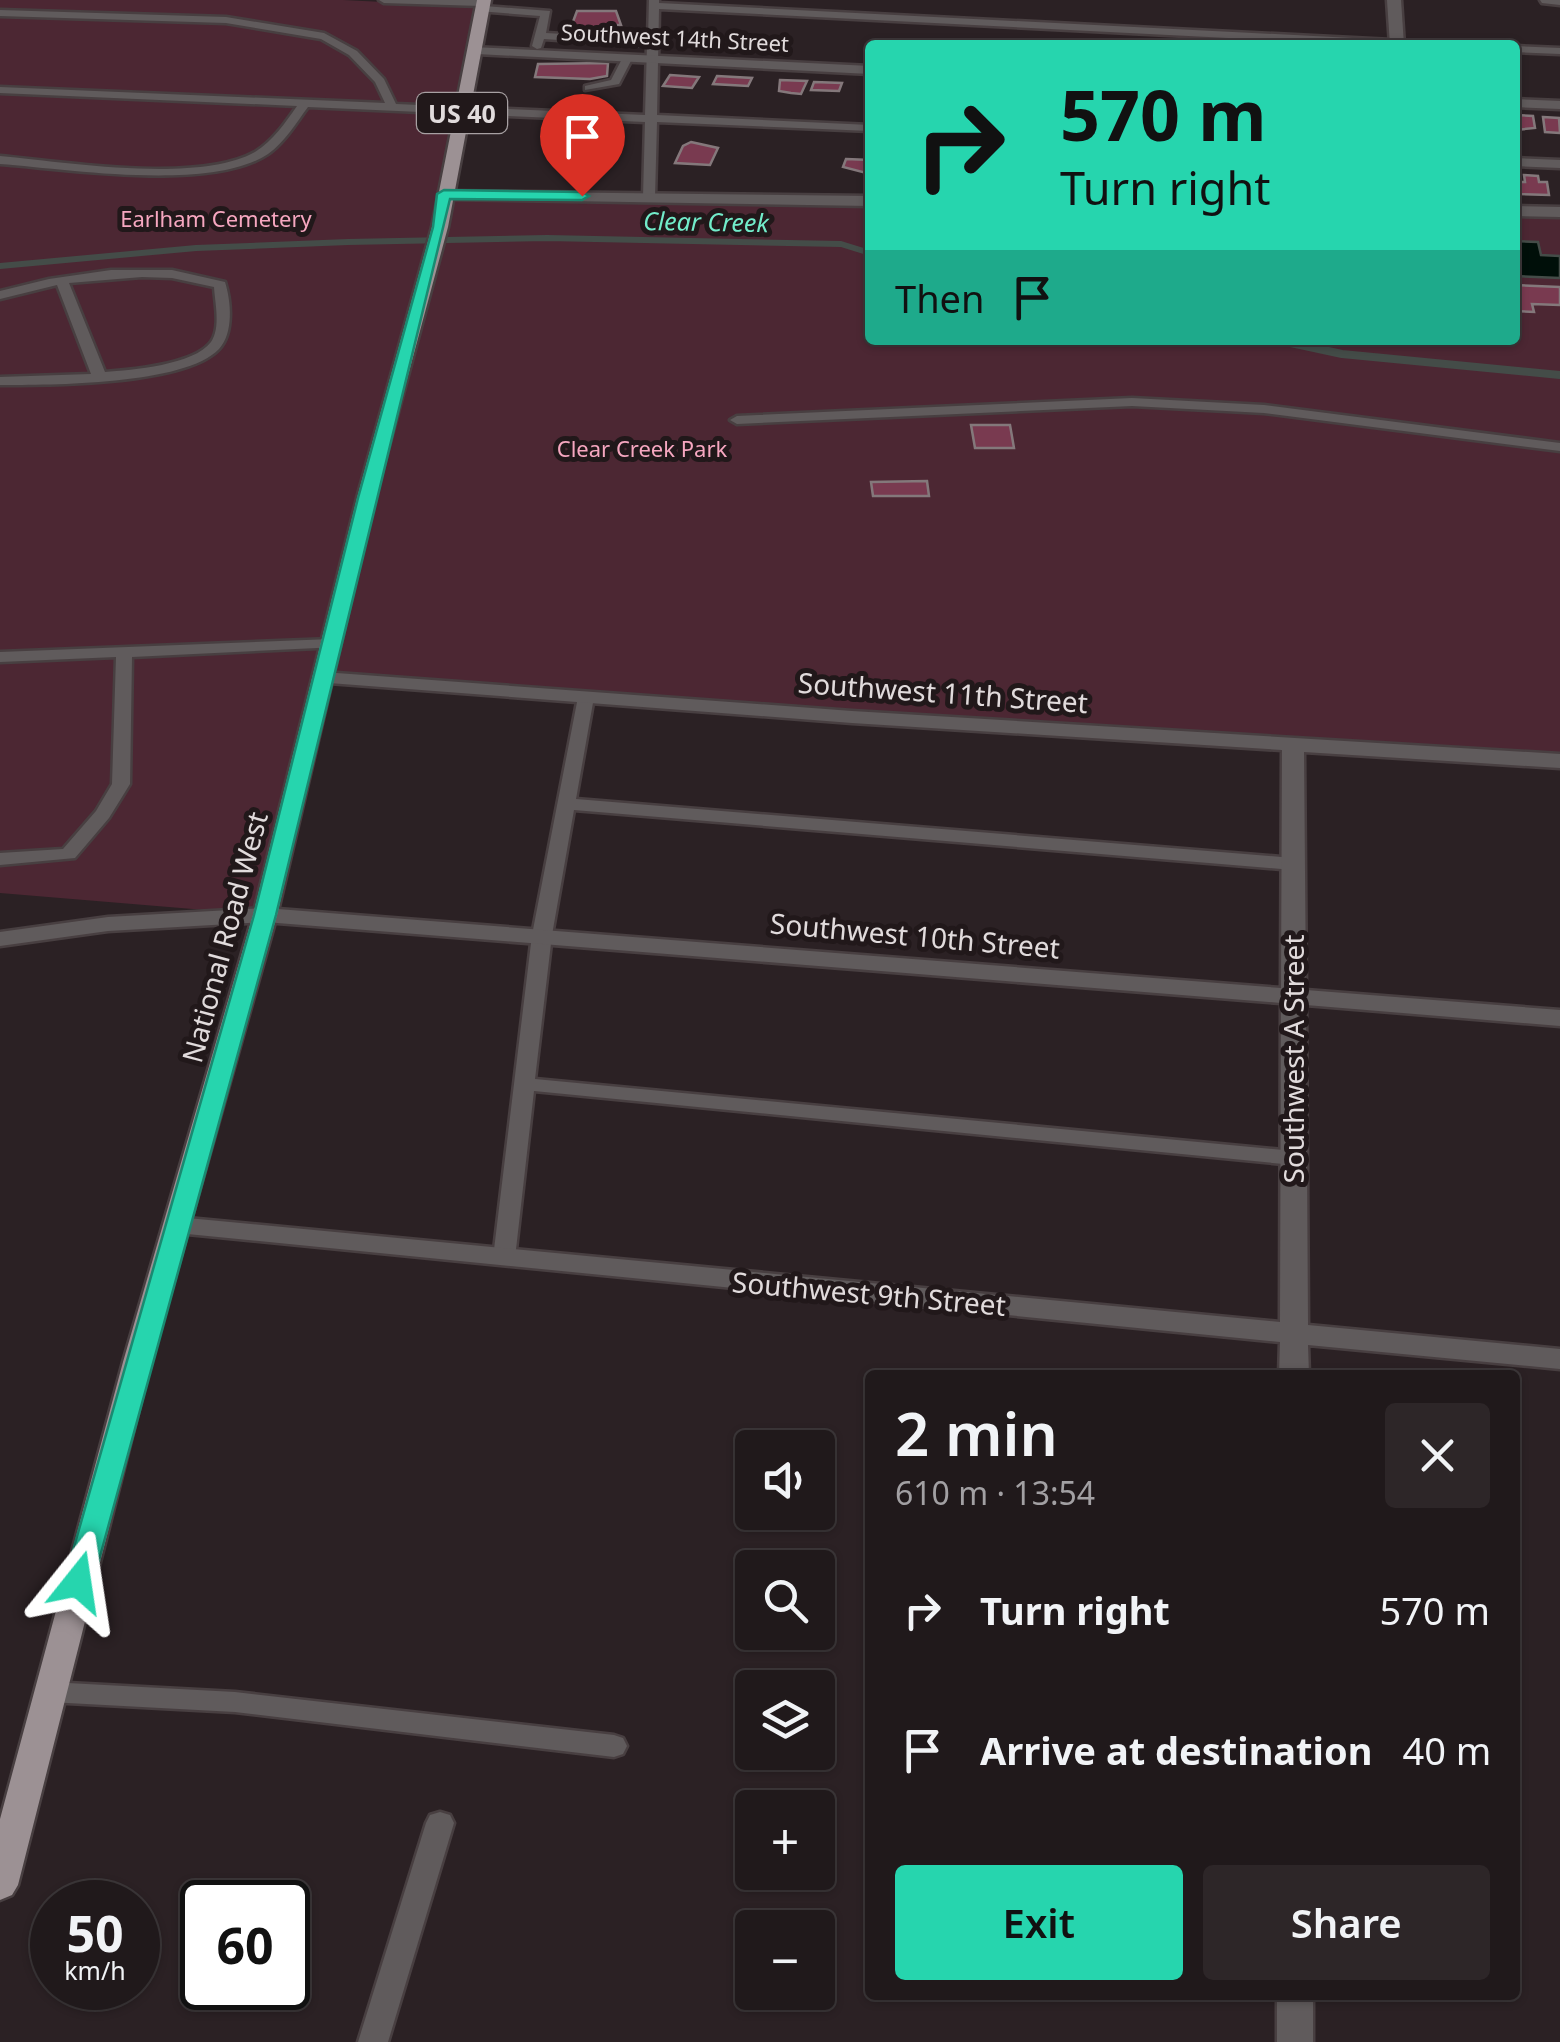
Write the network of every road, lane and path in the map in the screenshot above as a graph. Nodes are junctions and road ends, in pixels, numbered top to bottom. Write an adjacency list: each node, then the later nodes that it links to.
1 (384, 0): 6 (lane)
2 (1394, 0): 10 (street)
3 (1547, 0): 4 (street)
4 (1560, 0)
5 (654, 3): 9 (lane); 13 (lane)
6 (483, 4): 8 (lane); 12 (main road, National Road West / US 40)
7 (0, 13): 22 (lane)
8 (540, 36): 13 (lane); 15 (lane)
9 (1325, 40)
10 (1397, 40)
11 (1520, 49): 14 (lane)
12 (477, 50): 15 (street, Southwest 14th Street); 24 (main road, National Road West / US 40)
13 (653, 51): 16 (street, Southwest 14th Street); 17 (street, Southwest 14th Street); 25 (lane)
14 (1560, 51)
15 (536, 52): 16 (street, Southwest 14th Street)
16 (628, 57): 18 (lane)
17 (865, 70)
18 (589, 88)
19 (0, 90): 20 (lane)
20 (307, 102): 22 (lane); 27 (lane)
21 (1520, 103): 23 (street)
22 (391, 105): 24 (lane)
23 (1560, 105)
24 (463, 109): 25 (lane); 30 (main road, National Road West / US 40)
25 (652, 118): 26 (lane); 31 (lane)
26 (865, 128)
27 (0, 160)
28 (1520, 162): 29 (lane)
29 (1560, 164)
30 (444, 194): 31 (street); 41 (main road, National Road West / US 40)
31 (649, 197): 32 (street)
32 (865, 201)
33 (1520, 211): 34 (street)
34 (1560, 212)
35 (62, 282): 36 (lane); 37 (lane); 37 (lane)
36 (0, 295)
37 (99, 375): 38 (lane)
38 (0, 380)
39 (737, 420): 40 (lane)
40 (1560, 447)
41 (332, 644): 42 (lane); 44 (main road, National Road West / US 40)
42 (124, 654): 43 (lane); 49 (lane)
43 (0, 657)
44 (323, 678): 45 (street, Southwest 11th Street); 51 (main road, National Road West / US 40)
45 (586, 697): 46 (street, Southwest 11th Street); 48 (lane)
46 (1294, 744): 47 (street, Southwest 11th Street); 50 (street, Southwest A Street)
47 (1560, 760)
48 (566, 804): 50 (lane); 52 (lane)
49 (0, 859)
50 (1293, 864): 54 (street, Southwest A Street)
51 (265, 915): 52 (street, Southwest 10th Street); 53 (street, Southwest 10th Street); 58 (main road, National Road West / US 40)
52 (542, 935): 54 (street, Southwest 10th Street); 56 (lane)
53 (0, 939)
54 (1294, 997): 55 (street, Southwest 10th Street); 57 (street, Southwest A Street)
55 (1560, 1018)
56 (525, 1084): 57 (lane); 59 (lane)
57 (1294, 1158): 60 (street, Southwest A Street)
58 (178, 1226): 59 (street, Southwest 9th Street); 63 (main road, National Road West / US 40)
59 (504, 1258): 60 (street, Southwest 9th Street)
60 (1294, 1333): 61 (street, Southwest 9th Street); 62 (street, Southwest A Street)
61 (1560, 1359)
62 (1294, 1370)
63 (49, 1692): 64 (lane); 66 (main road, National Road West / US 40)
64 (614, 1746)
65 (440, 1823): 68 (lane)
66 (3, 1862)
67 (1294, 2000): 69 (street)
68 (373, 2042)
69 (1294, 2042)

